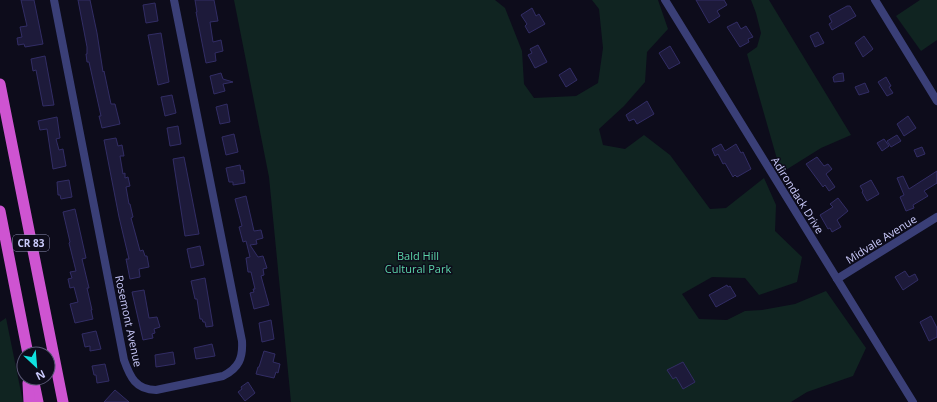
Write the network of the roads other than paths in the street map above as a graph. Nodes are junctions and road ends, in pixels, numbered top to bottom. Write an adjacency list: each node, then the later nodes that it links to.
1 (54, 0): 2 (street, Rosemont Avenue)
2 (174, 0)
3 (665, 0): 10 (street, Adirondack Drive)
4 (876, 0): 6 (street)
5 (0, 84): 9 (highway, CR 83)
6 (937, 101)
7 (0, 211): 11 (highway, CR 83)
8 (937, 217): 10 (street, Midvale Avenue)
9 (34, 257): 16 (highway, CR 83); 17 (highway)
10 (837, 279): 18 (street, Adirondack Drive)
11 (26, 346)
12 (28, 386): 14 (highway)
13 (35, 386): 15 (highway)
14 (29, 402)
15 (38, 402)
16 (63, 402)
17 (70, 402)
18 (913, 402)

